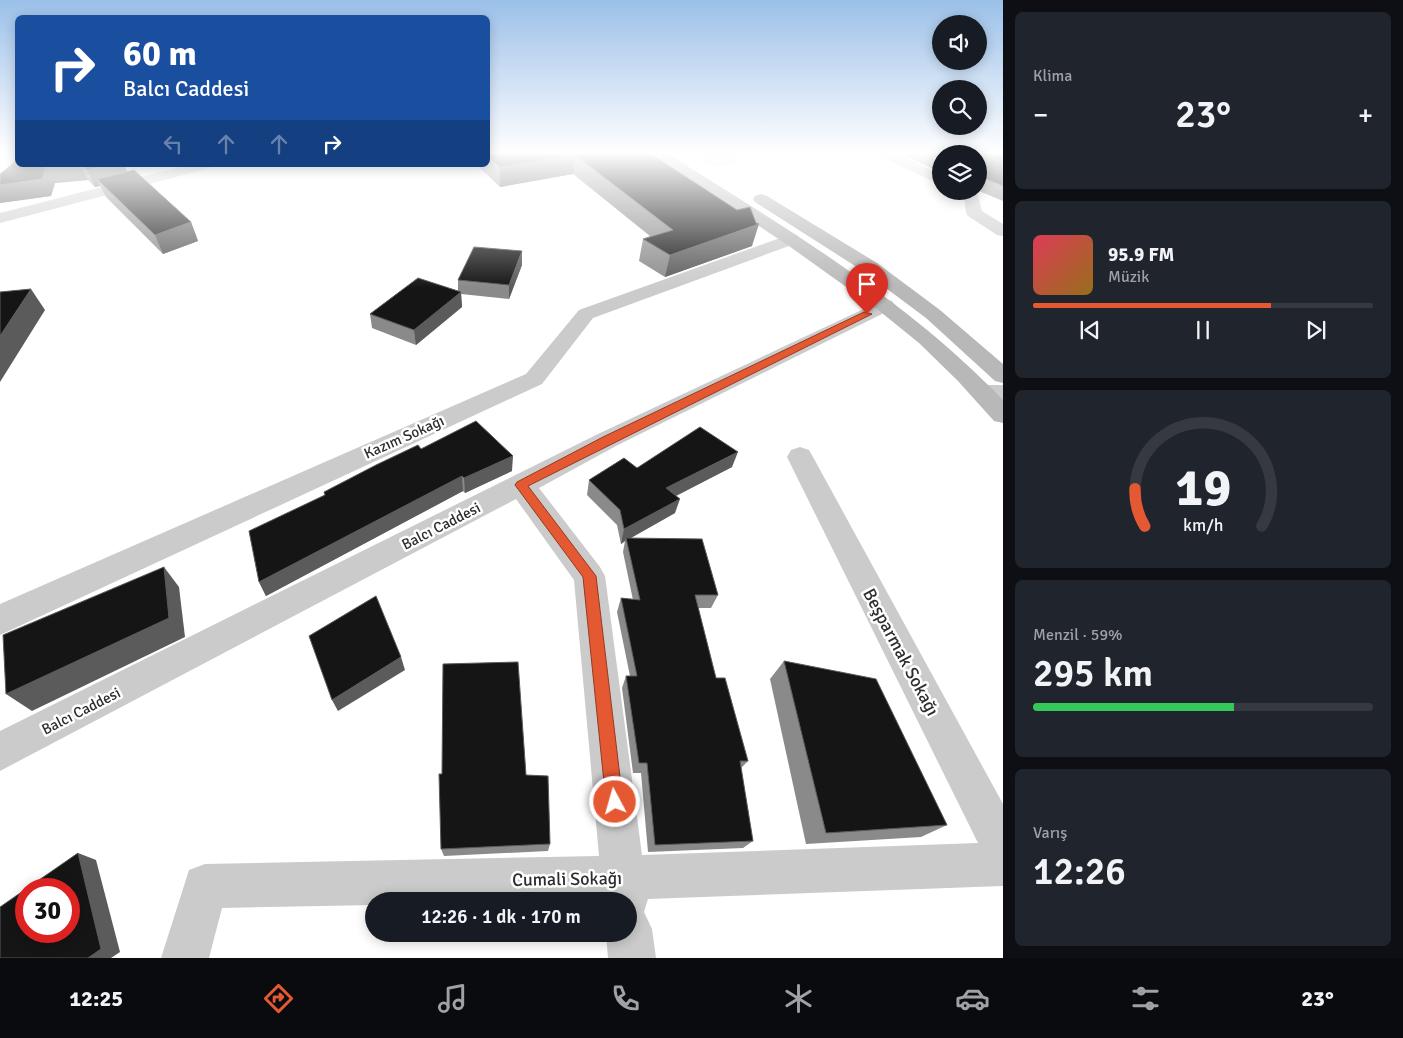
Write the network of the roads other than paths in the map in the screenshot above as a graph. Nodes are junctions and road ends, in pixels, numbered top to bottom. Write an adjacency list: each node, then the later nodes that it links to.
1 (75, 199): 5 (street)
2 (727, 199): 7 (main road)
3 (761, 199): 9 (main road)
4 (972, 200): 6 (street)
5 (0, 218)
6 (1003, 231)
7 (790, 239): 8 (main road); 14 (street, Kazım Sokağı)
8 (884, 305): 10 (main road); 13 (street, Balcı Caddesi)
9 (1003, 376)
10 (994, 393): 11 (main road)
11 (1003, 415)
12 (800, 457): 16 (street, Beşparmak Sokağı)
13 (521, 485): 15 (street, Balcı Caddesi); 18 (street)
14 (0, 620)
15 (0, 752)
16 (1003, 847)
17 (1003, 864): 18 (street, Cumali Sokağı)
18 (624, 889): 20 (street, Cumali Sokağı)
19 (630, 942): 21 (street)
20 (185, 958)
21 (632, 958)

